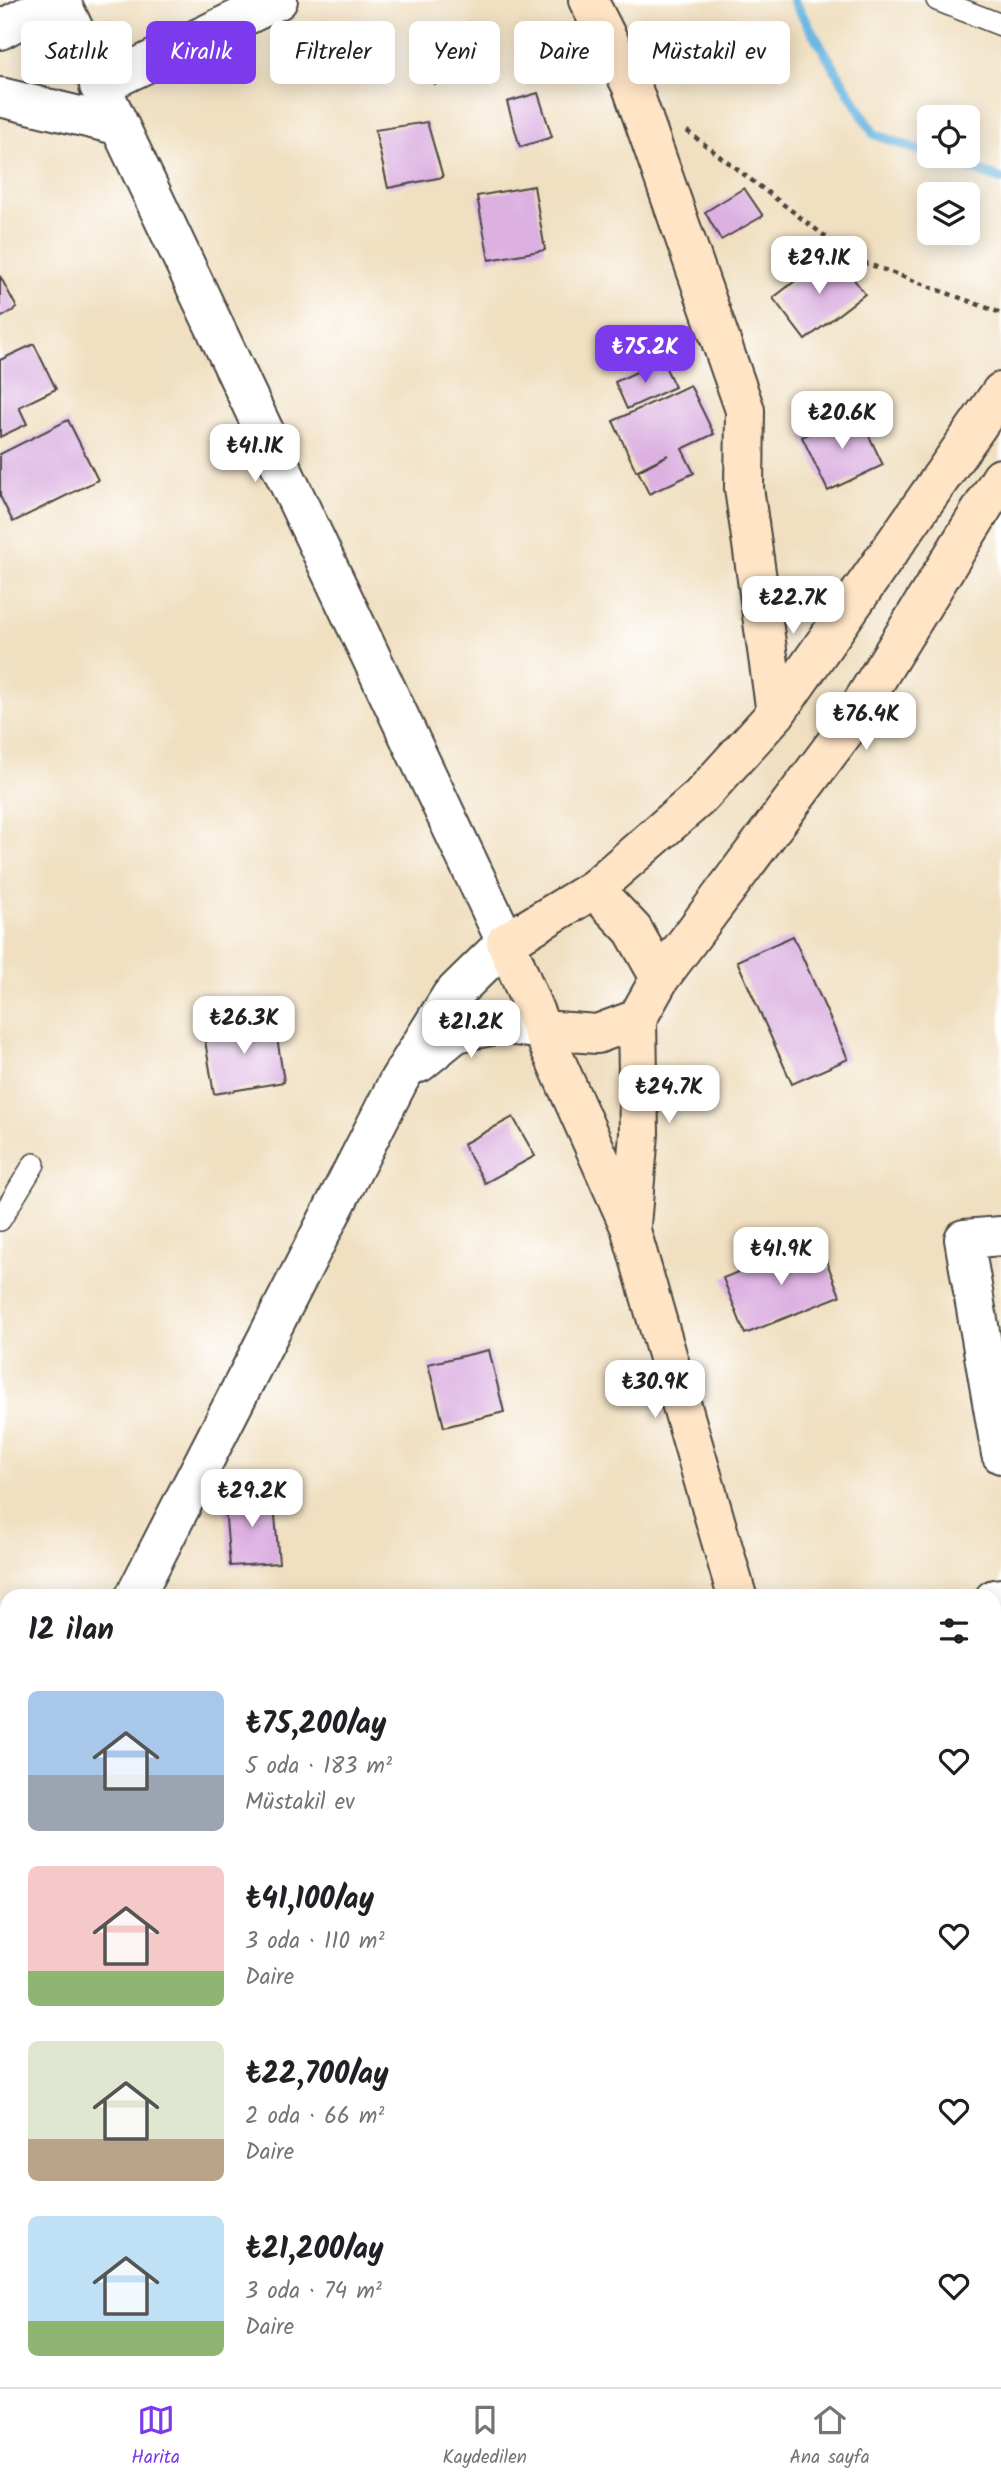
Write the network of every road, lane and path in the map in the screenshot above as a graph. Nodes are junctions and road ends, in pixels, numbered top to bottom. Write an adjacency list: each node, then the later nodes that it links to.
1 (58, 0): 6 (street); 7 (street)
2 (278, 0): 7 (street)
3 (588, 0): 14 (street)
4 (937, 0): 5 (lane)
5 (1001, 25)
6 (0, 30)
7 (99, 86): 9 (street)
8 (0, 97): 9 (street)
9 (117, 125): 16 (street)
10 (686, 129): 11 (path)
11 (1001, 313)
12 (1001, 392): 14 (street)
13 (1001, 478): 17 (street)
14 (776, 713): 15 (street)
15 (594, 889): 16 (street); 17 (street)
16 (506, 942): 19 (street); 20 (street)
17 (660, 978): 18 (street)
18 (637, 1019): 19 (street); 23 (street)
19 (542, 1030): 20 (street); 23 (street)
20 (399, 1080): 26 (street)
21 (34, 1164): 22 (lane)
22 (0, 1220)
23 (631, 1227): 27 (street)
24 (1001, 1236): 25 (street)
25 (1001, 1454)
26 (139, 1589)
27 (735, 1589)

